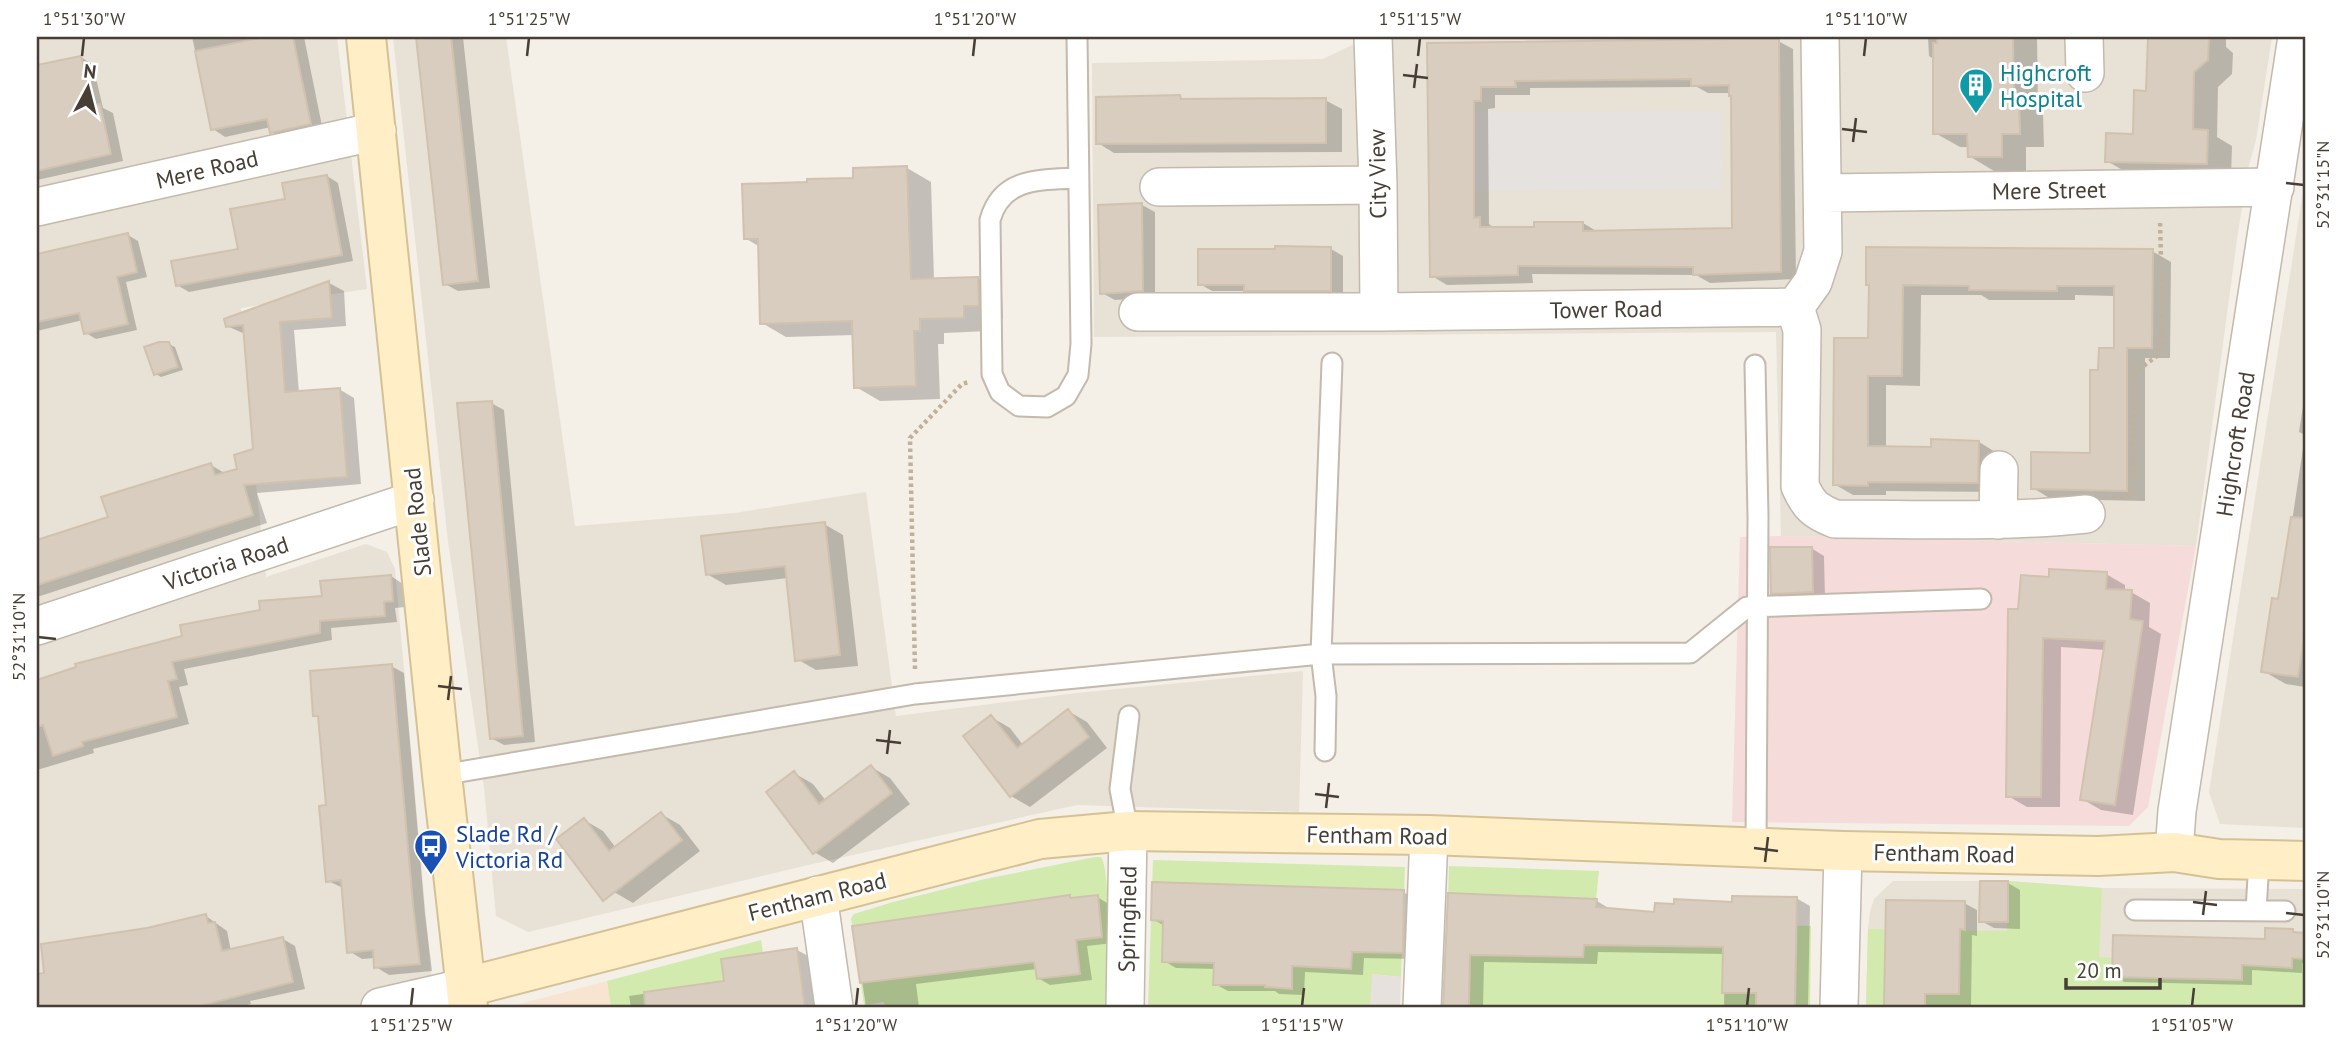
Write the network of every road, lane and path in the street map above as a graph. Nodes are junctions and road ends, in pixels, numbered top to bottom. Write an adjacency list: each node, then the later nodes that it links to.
1 (366, 37): 8 (street, Slade Road)
2 (1077, 37): 9 (lane)
3 (1373, 37): 10 (street, City View)
4 (1820, 37): 14 (street)
5 (2084, 37): 7 (street)
6 (2297, 37): 12 (street, Highcroft Road)
7 (2085, 74)
8 (377, 131): 15 (street, Mere Road); 23 (street, Slade Road)
9 (1077, 178): 21 (lane); 21 (lane)
10 (1378, 185): 11 (street); 18 (street, City View)
11 (1159, 187)
12 (2275, 187): 13 (street, Mere Street); 38 (street, Highcroft Road)
13 (2158, 189): 14 (street, Mere Street); 24 (path)
14 (1823, 193): 16 (street)
15 (37, 207)
16 (1795, 307): 18 (street, Tower Road); 25 (street)
17 (1138, 312): 18 (street, Tower Road)
18 (1378, 312)
19 (1332, 363): 29 (lane)
20 (1755, 365): 27 (lane)
21 (992, 374): 30 (path)
22 (1999, 470): 25 (street)
23 (415, 500): 28 (street, Victoria Road); 33 (street, Slade Road)
24 (2086, 514): 25 (street)
25 (1998, 520)
26 (1982, 599): 27 (lane)
27 (1756, 606): 29 (lane); 36 (lane)
28 (37, 626)
29 (1321, 654): 30 (lane); 32 (lane)
30 (915, 694): 33 (lane)
31 (1129, 716): 34 (lane)
32 (1325, 751)
33 (442, 775): 45 (street, Slade Road)
34 (1128, 831): 35 (street, Fentham Road); 41 (street, Fentham Road); 48 (street, Springfield)
35 (1429, 835): 36 (street, Fentham Road); 49 (street)
36 (1756, 848): 37 (street, Fentham Road)
37 (1843, 851): 38 (street, Fentham Road); 50 (street)
38 (2174, 852): 39 (street, Fentham Road)
39 (2259, 860): 40 (street, Fentham Road); 43 (lane)
40 (2305, 861)
41 (818, 895): 45 (street, Fentham Road); 47 (street)
42 (2135, 910): 43 (lane)
43 (2256, 911): 44 (lane)
44 (2285, 911)
45 (468, 997): 46 (street)
46 (380, 1007)
47 (835, 1007)
48 (1125, 1007)
49 (1422, 1007)
50 (1839, 1007)

